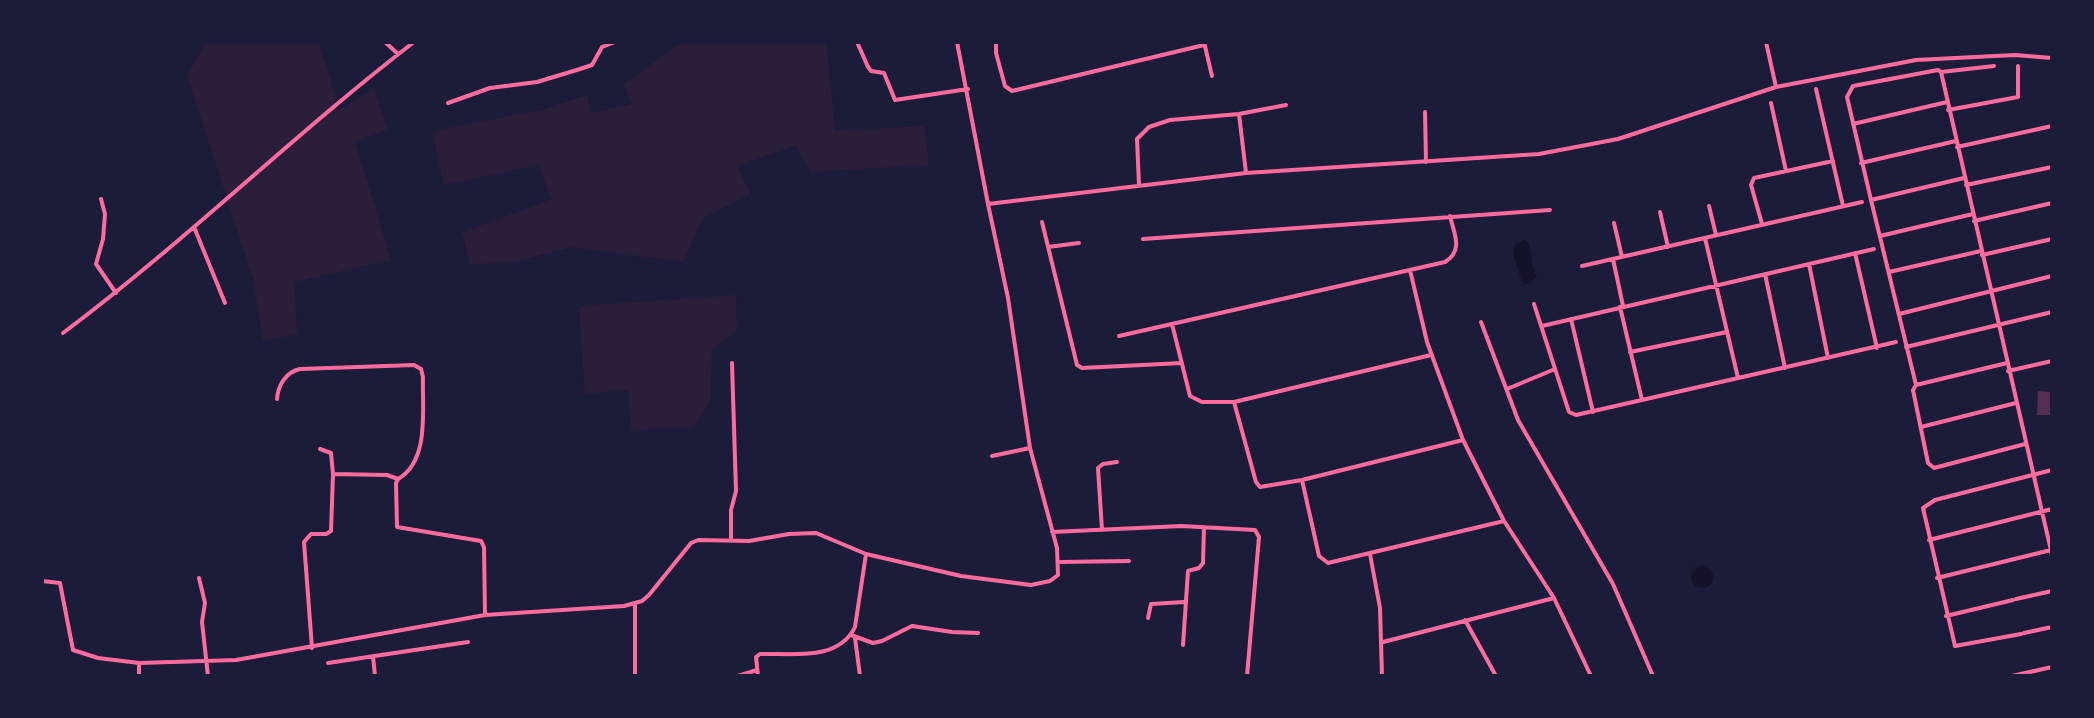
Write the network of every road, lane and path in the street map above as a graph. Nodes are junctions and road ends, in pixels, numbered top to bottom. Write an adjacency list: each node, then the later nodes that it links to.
1 (385, 42): 9 (street)
2 (414, 42): 9 (street)
3 (615, 42): 19 (street)
4 (857, 42): 16 (street)
5 (957, 42): 16 (street)
6 (996, 42): 8 (street)
7 (1766, 42): 15 (street)
8 (1204, 43): 14 (street)
9 (398, 54): 53 (street)
10 (2052, 58): 15 (street)
11 (1994, 66): 13 (street)
12 (2018, 66): 22 (street)
13 (1941, 72): 18 (street); 25 (street)
14 (1212, 76)
15 (1776, 87): 30 (street)
16 (968, 89): 42 (street)
17 (1816, 89): 29 (street)
18 (1947, 102): 22 (street); 25 (street)
19 (448, 103)
20 (1771, 103): 33 (street)
21 (1286, 105): 24 (street)
22 (1948, 110): 27 (street)
23 (1425, 112): 30 (street)
24 (1239, 114): 34 (street); 36 (street)
25 (1852, 124): 31 (street)
26 (2052, 126): 28 (street)
27 (1956, 141): 28 (street); 31 (street)
28 (1957, 147): 35 (street)
29 (1833, 161): 33 (street); 44 (street)
30 (1426, 162): 34 (street)
31 (1861, 163): 39 (street)
32 (2052, 166): 37 (street)
33 (1786, 171): 52 (street)
34 (1246, 173): 36 (street)
35 (1964, 178): 37 (street); 39 (street)
36 (1139, 185): 42 (street)
37 (1966, 185): 47 (street)
38 (101, 199): 75 (street)
39 (1870, 200): 55 (street)
40 (1862, 202): 44 (street)
41 (2052, 203): 49 (street)
42 (988, 204): 113 (street)
43 (1710, 206): 54 (street)
44 (1843, 206): 52 (street)
45 (1550, 210): 48 (street)
46 (1660, 212): 60 (street)
47 (1972, 214): 49 (street); 55 (street)
48 (1450, 216): 57 (street); 69 (street)
49 (1974, 221): 64 (street)
50 (1042, 222): 61 (street)
51 (1614, 223): 65 (street)
52 (1762, 224): 54 (street)
53 (194, 226): 75 (street); 76 (street)
54 (1716, 235): 56 (street)
55 (1880, 236): 70 (street)
56 (1706, 238): 60 (street); 73 (street)
57 (1143, 239)
58 (2052, 239): 64 (street)
59 (1079, 243): 61 (street)
60 (1668, 246): 65 (street)
61 (1048, 248): 97 (street)
62 (1874, 249): 63 (street)
63 (1855, 253): 67 (street); 91 (street)
64 (1981, 253): 70 (street); 74 (street)
65 (1622, 257): 66 (street)
66 (1613, 259): 68 (street); 78 (street)
67 (1809, 264): 71 (street); 94 (street)
68 (1582, 266)
69 (1410, 270): 83 (street); 93 (street)
70 (1889, 273): 80 (street)
71 (1765, 274): 73 (street); 99 (street)
72 (2052, 276): 74 (street)
73 (1716, 285): 78 (street); 86 (street)
74 (1990, 291): 80 (street); 84 (street)
75 (116, 293): 87 (street)
76 (225, 303)
77 (1534, 304): 85 (street)
78 (1622, 307): 81 (street); 92 (street)
79 (2052, 312): 84 (street)
80 (1899, 314): 90 (street)
81 (1571, 319): 85 (street); 109 (street)
82 (1481, 322): 104 (street)
83 (1173, 324): 88 (street); 97 (street)
84 (1998, 326): 90 (street); 98 (street)
85 (1542, 327): 100 (street)
86 (1728, 332): 92 (street); 102 (street)
87 (63, 333)
88 (1119, 336)
89 (1896, 342): 91 (street)
90 (1906, 347): 103 (street)
91 (1877, 348): 94 (street)
92 (1630, 352): 106 (street)
93 (1431, 355): 107 (street); 111 (street)
94 (1828, 358): 99 (street)
95 (2052, 361): 101 (street)
96 (732, 363): 128 (street)
97 (1182, 363): 107 (street)
98 (2007, 363): 101 (street); 103 (street)
99 (1785, 368): 102 (street)
100 (1555, 369): 104 (street); 109 (street)
101 (2008, 371): 108 (street)
102 (1738, 378): 106 (street)
103 (1916, 385): 110 (street)
104 (1507, 389): 172 (street)
105 (277, 399): 120 (street)
106 (1641, 400): 109 (street)
107 (1234, 402): 121 (street)
108 (2016, 403): 110 (street); 112 (street)
109 (1593, 411)
110 (1921, 427): 112 (street)
111 (1463, 440): 121 (street); 124 (street)
112 (2025, 444): 119 (street)
113 (1030, 448): 115 (street); 127 (street)
114 (320, 449): 118 (street)
115 (992, 456)
116 (1117, 462): 126 (street)
117 (2052, 470): 119 (street)
118 (333, 474): 120 (street); 152 (street)
119 (2032, 475): 123 (street); 129 (street)
120 (398, 479): 142 (street)
121 (1302, 480): 132 (street)
122 (2052, 510): 123 (street)
123 (2041, 512): 129 (street); 130 (street)
124 (1504, 521): 132 (street); 139 (street)
125 (1204, 526): 126 (street); 140 (street); 168 (street)
126 (1102, 530): 127 (street)
127 (1052, 532): 134 (street)
128 (731, 540): 131 (street); 141 (street)
129 (1929, 540): 136 (street)
130 (2052, 552): 136 (street)
131 (866, 554): 134 (street); 148 (street)
132 (1370, 554): 150 (street)
133 (1129, 561): 134 (street)
134 (1059, 562)
135 (199, 578): 154 (street)
136 (1937, 578): 143 (street)
137 (42, 581): 155 (street)
138 (2052, 591): 143 (street)
139 (1554, 598): 145 (street); 171 (street)
140 (1184, 602): 144 (street); 151 (street)
141 (635, 604): 142 (street); 162 (street)
142 (485, 615): 152 (street)
143 (1946, 616): 146 (street)
144 (1148, 618)
145 (1465, 620): 150 (street); 170 (street)
146 (2052, 627)
147 (978, 633): 148 (street)
148 (853, 637): 158 (street); 165 (street)
149 (468, 642): 153 (street)
150 (1383, 642): 169 (street)
151 (1183, 645)
152 (312, 648): 154 (street)
153 (373, 656): 156 (street); 161 (street)
154 (207, 660): 155 (street); 160 (street)
155 (139, 663): 159 (street)
156 (328, 663)
157 (2052, 667): 173 (street)
158 (757, 670): 163 (street); 164 (street)
159 (139, 676)
160 (207, 676)
161 (375, 676)
162 (635, 676)
163 (738, 676)
164 (758, 676)
165 (861, 676)
166 (1132, 676): 167 (street)
167 (1149, 676)
168 (1246, 676)
169 (1382, 676)
170 (1496, 676)
171 (1591, 676)
172 (1653, 676)
173 (2012, 676)

